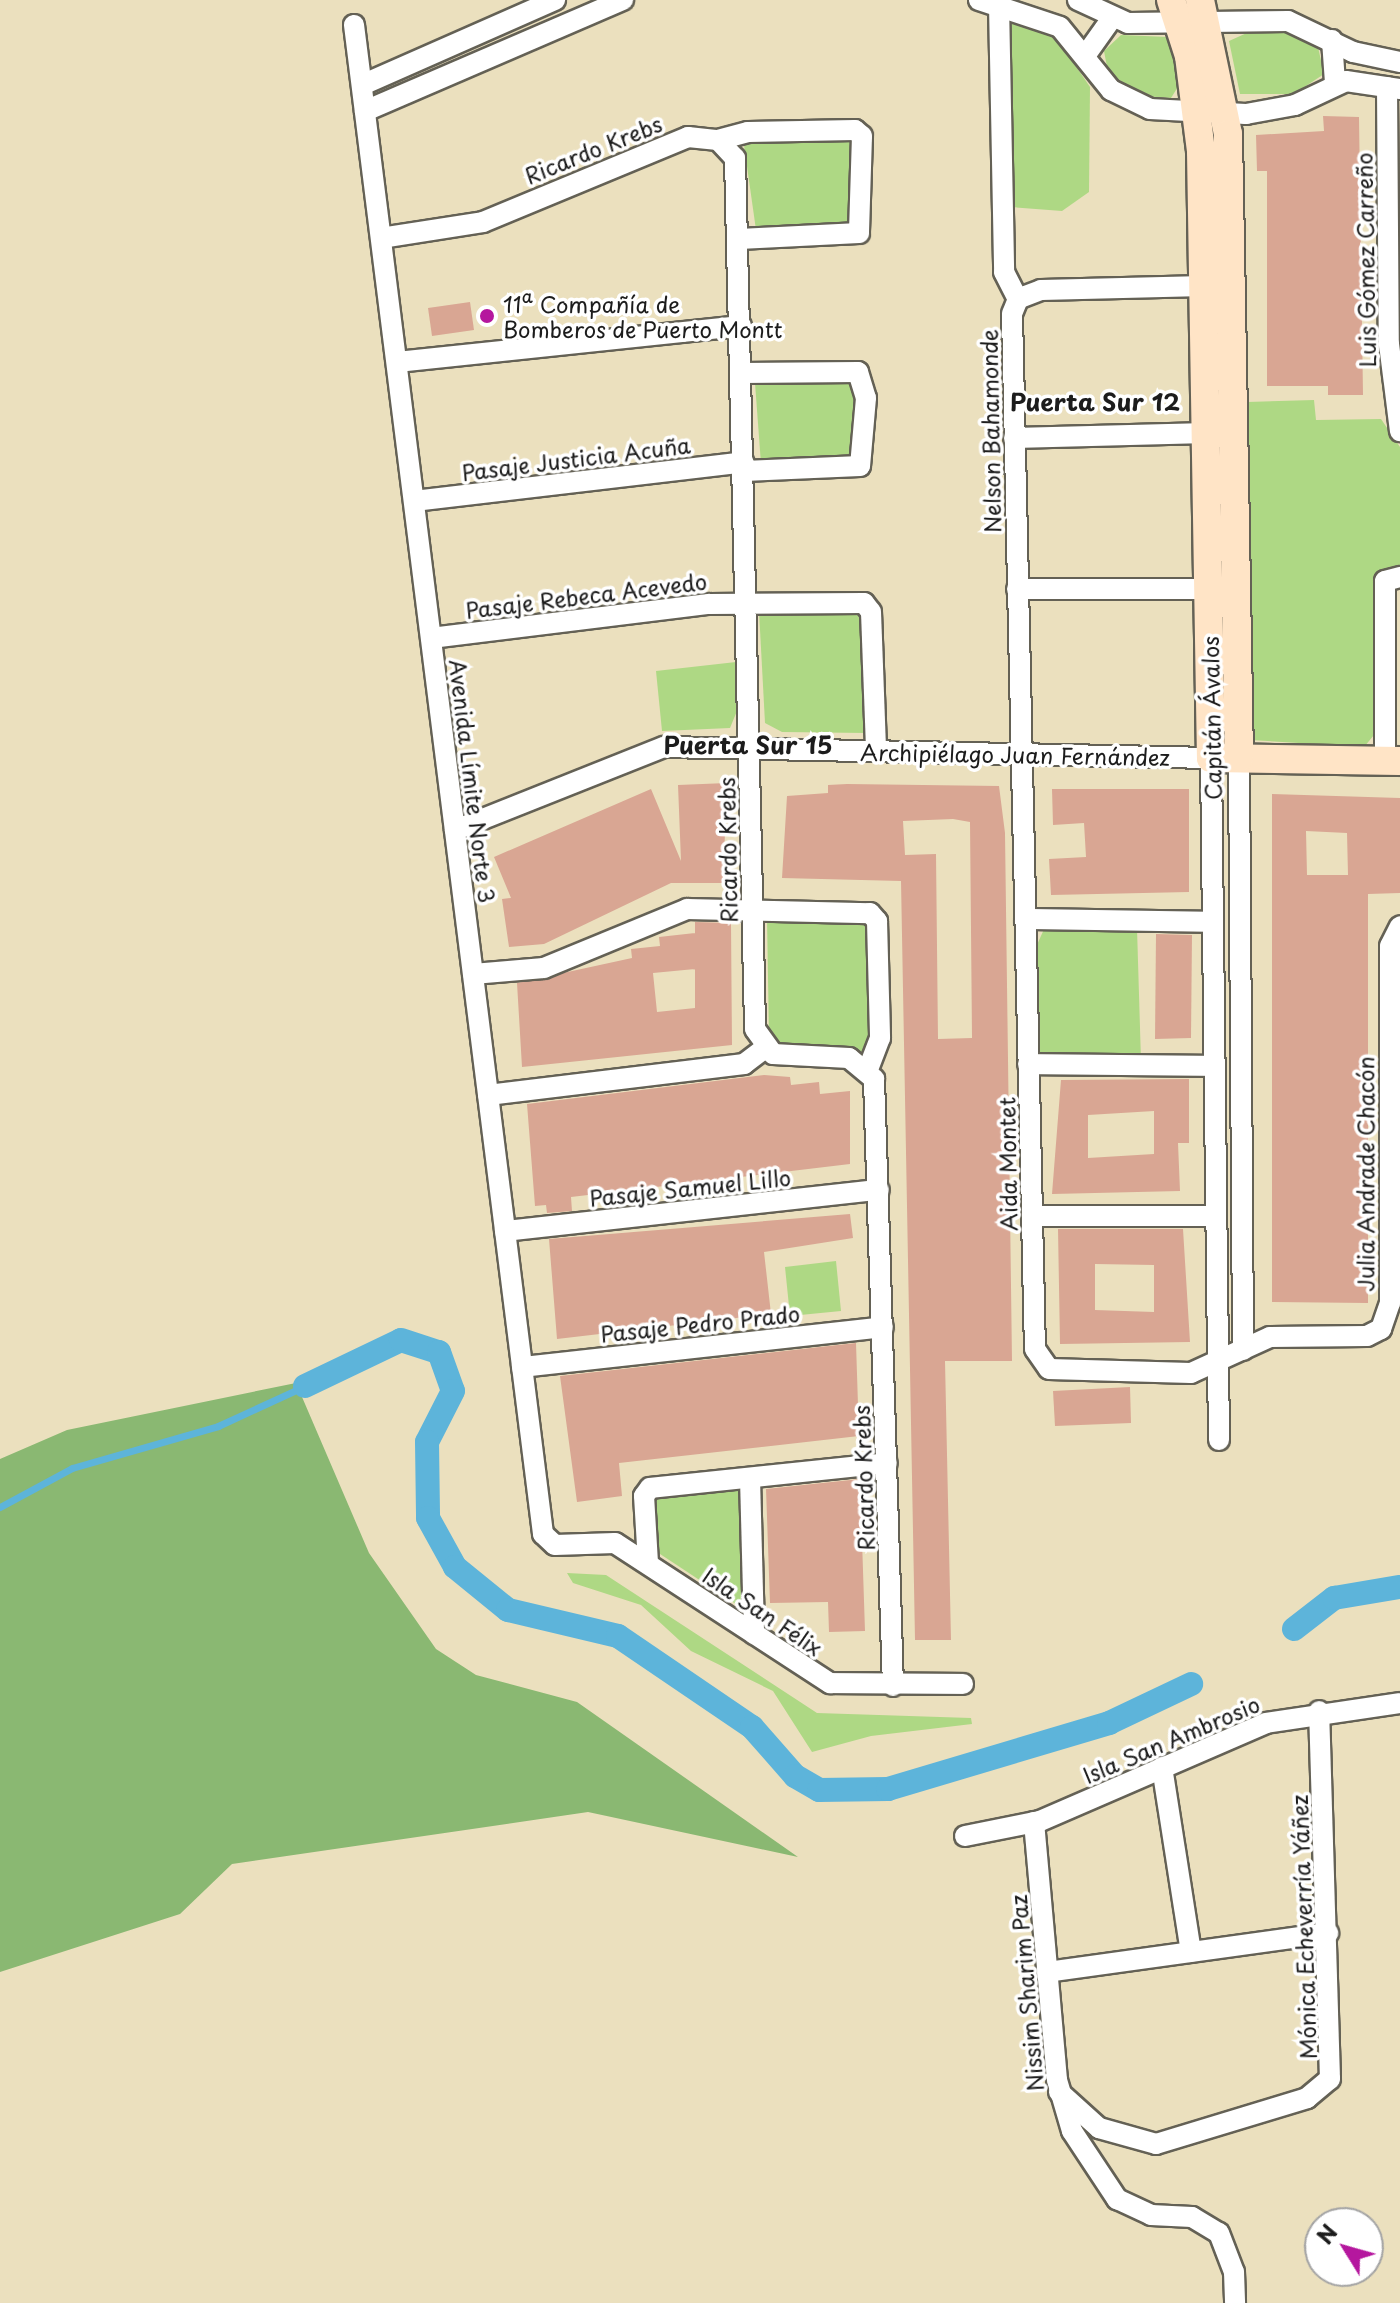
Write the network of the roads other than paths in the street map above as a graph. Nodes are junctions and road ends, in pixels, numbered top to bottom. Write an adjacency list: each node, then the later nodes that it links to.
1 (555, 0): 13 (street)
2 (623, 0): 15 (street)
3 (1078, 0): 7 (street)
4 (989, 2): 10 (street); 23 (street)
5 (1174, 10): 6 (street); 7 (street); 16 (street, Capitán Ávalos)
6 (1203, 10): 9 (street); 17 (street, Capitán Ávalos)
7 (1112, 18): 10 (street)
8 (354, 25): 13 (street, Avenida Límite Norte 3)
9 (1332, 40): 11 (street); 12 (street)
10 (1085, 56): 16 (street)
11 (1400, 62)
12 (1335, 83): 14 (street); 17 (street)
13 (362, 85): 15 (street, Avenida Límite Norte 3)
14 (1393, 88): 19 (street, Luis Gómez Carreño)
15 (365, 111): 20 (street, Avenida Límite Norte 3)
16 (1198, 113): 17 (street); 22 (street, Capitán Ávalos)
17 (1227, 115): 41 (street, Capitán Ávalos)
18 (718, 140): 20 (street, Ricardo Krebs); 21 (street, Ricardo Krebs); 21 (street)
19 (1394, 230): 25 (street, Luis Gómez Carreño)
20 (381, 238): 26 (street, Avenida Límite Norte 3)
21 (739, 239): 24 (street, Ricardo Krebs)
22 (1204, 286): 23 (street); 29 (street, Capitán Ávalos)
23 (1018, 299): 30 (street, Nelson Bahamonde)
24 (741, 326): 26 (street); 27 (street, Ricardo Krebs)
25 (1394, 344): 28 (street, Luis Gómez Carreño)
26 (397, 362): 32 (street, Avenida Límite Norte 3)
27 (742, 373): 31 (street, Ricardo Krebs); 31 (street, Pasaje Justicia Acuña)
28 (1400, 431)
29 (1207, 433): 30 (street); 35 (street, Capitán Ávalos)
30 (1014, 438): 34 (street, Nelson Bahamonde)
31 (744, 466): 32 (street, Pasaje Justicia Acuña); 36 (street, Ricardo Krebs)
32 (414, 501): 37 (street, Avenida Límite Norte 3)
33 (1394, 578): 42 (street)
34 (1017, 589): 35 (street); 40 (street, Nelson Bahamonde)
35 (1209, 589): 41 (street, Capitán Ávalos)
36 (746, 602): 37 (street, Pasaje Rebeca Acevedo); 38 (street, Ricardo Krebs); 39 (street, Pasaje Rebeca Acevedo)
37 (431, 638): 43 (street, Avenida Límite Norte 3)
38 (749, 748): 39 (street, Archipiélago Juan Fernández); 43 (street, Archipiélago Juan Fernández); 44 (street, Ricardo Krebs)
39 (876, 751): 40 (street, Archipiélago Juan Fernández)
40 (1020, 753): 41 (street, Archipiélago Juan Fernández); 45 (street, Aida Montet)
41 (1225, 758): 42 (street, Archipiélago Juan Fernández); 46 (street, Capitán Ávalos); 61 (street, Capitán Ávalos)
42 (1393, 761)
43 (455, 830): 48 (street, Avenida Límite Norte 3)
44 (753, 910): 48 (street); 49 (street, Ricardo Krebs); 53 (street)
45 (1025, 919): 46 (street); 51 (street, Aida Montet)
46 (1213, 922): 52 (street, Capitán Ávalos)
47 (1400, 926): 50 (street, Julia Andrade Chacón)
48 (473, 974): 54 (street, Avenida Límite Norte 3)
49 (765, 1048): 53 (street); 54 (street)
50 (1394, 1050): 55 (street, Julia Andrade Chacón)
51 (1028, 1064): 52 (street); 57 (street, Aida Montet)
52 (1214, 1066): 58 (street, Capitán Ávalos)
53 (868, 1069): 56 (street, Ricardo Krebs)
54 (488, 1095): 59 (street, Avenida Límite Norte 3)
55 (1394, 1170): 61 (street, Julia Andrade Chacón)
56 (879, 1190): 59 (street, Pasaje Samuel Lillo); 60 (street, Ricardo Krebs)
57 (1032, 1216): 58 (street); 62 (street, Aida Montet)
58 (1216, 1216): 62 (street, Capitán Ávalos)
59 (505, 1231): 63 (street, Avenida Límite Norte 3)
60 (883, 1327): 63 (street, Pasaje Pedro Prado); 65 (street, Ricardo Krebs)
61 (1243, 1350): 62 (street, Aida Montet)
62 (1217, 1363): 64 (street, Capitán Ávalos)
63 (522, 1367): 67 (street, Avenida Límite Norte 3)
64 (1219, 1440)
65 (887, 1463): 66 (street); 71 (street, Ricardo Krebs)
66 (750, 1478): 68 (street); 69 (street)
67 (548, 1543): 68 (street, Isla San Félix)
68 (648, 1563): 69 (street, Isla San Félix)
69 (754, 1634): 71 (street, Isla San Félix)
70 (963, 1684): 71 (street, Isla San Félix)
71 (893, 1686)
72 (1400, 1703): 73 (street, Isla San Ambrosio)
73 (1319, 1711): 74 (street, Isla San Ambrosio); 77 (street, Mónica Echeverría Yáñez)
74 (1162, 1767): 75 (street, Isla San Ambrosio); 78 (street)
75 (1034, 1822): 76 (street, Isla San Ambrosio); 79 (street, Nissim Sharim Paz)
76 (965, 1836)
77 (1328, 1933): 78 (street); 80 (street, Mónica Echeverría Yáñez)
78 (1191, 1952): 79 (street)
79 (1047, 1972): 80 (street, Nissim Sharim Paz)
80 (1059, 2092): 81 (street, Nissim Sharim Paz)
81 (1235, 2303)

